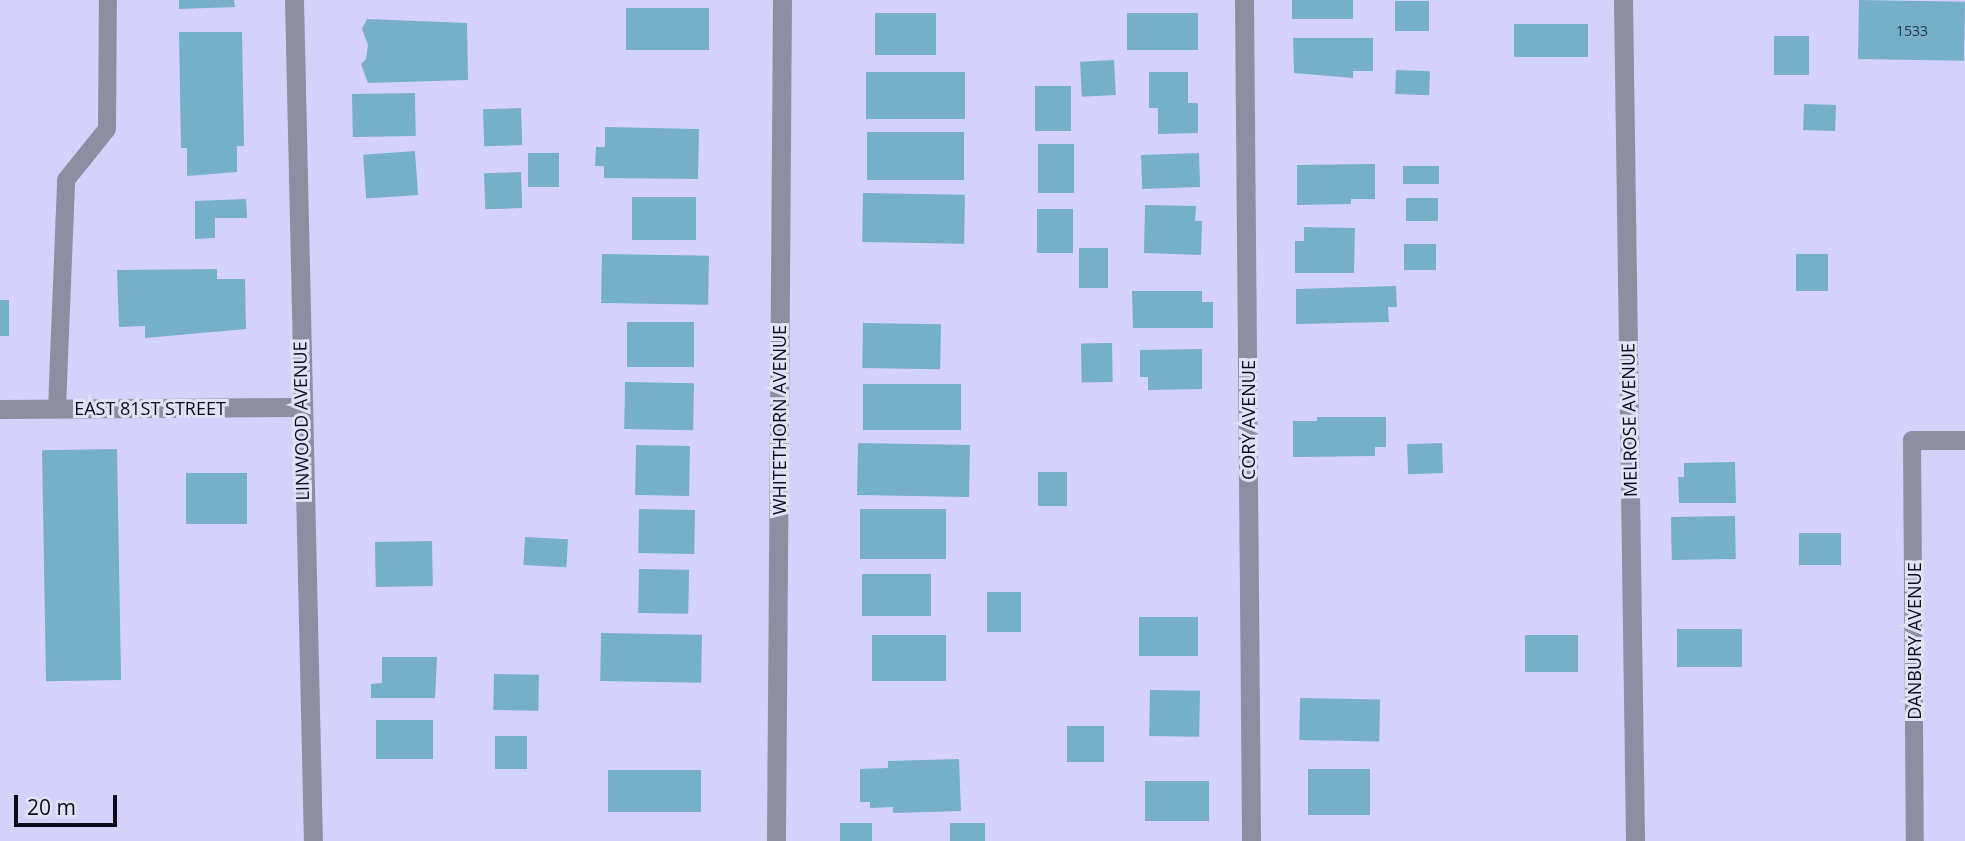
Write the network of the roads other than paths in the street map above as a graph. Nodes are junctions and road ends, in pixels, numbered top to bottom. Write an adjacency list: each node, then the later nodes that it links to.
1 (108, 0): 7 (lane)
2 (294, 0): 6 (street, LINWOOD AVENUE)
3 (782, 0): 12 (street, WHITETHORN AVENUE)
4 (1244, 0): 13 (street, CORY AVENUE)
5 (1623, 0): 14 (street, MELROSE AVENUE)
6 (300, 407): 7 (street, EAST 81ST STREET); 11 (street, LINWOOD AVENUE)
7 (57, 408): 8 (street, EAST 81ST STREET)
8 (0, 409)
9 (1912, 440): 10 (street); 15 (lane, DANBURY AVENUE)
10 (1965, 440)
11 (313, 841)
12 (776, 841)
13 (1251, 841)
14 (1635, 841)
15 (1915, 841)

